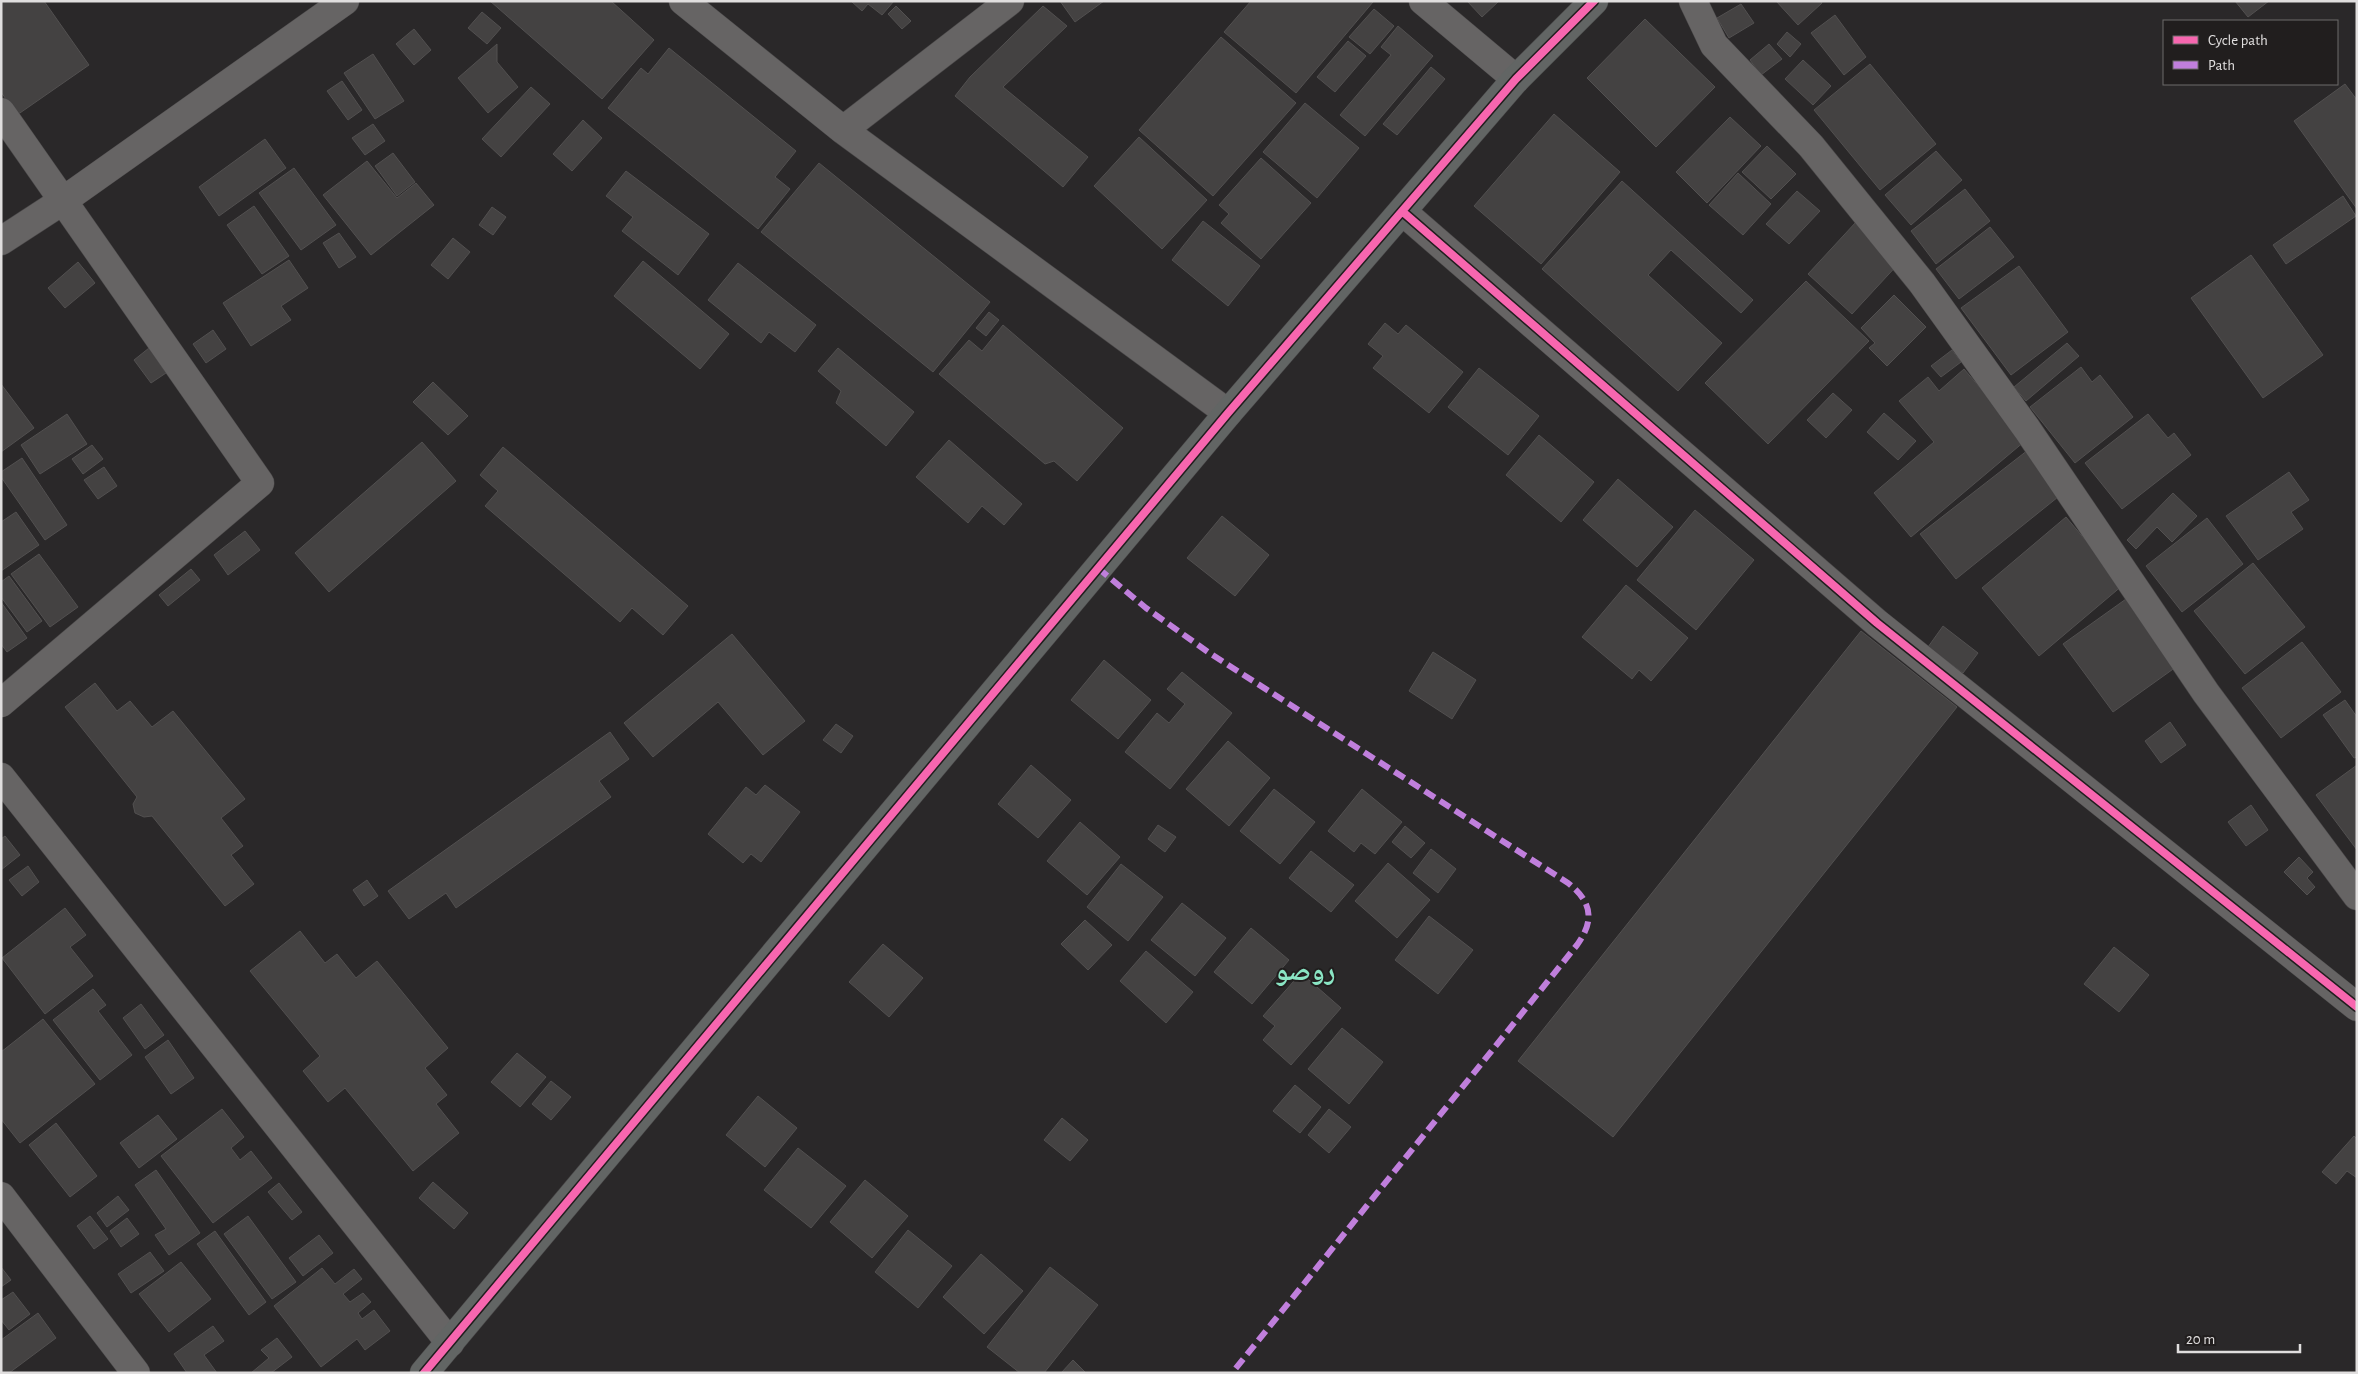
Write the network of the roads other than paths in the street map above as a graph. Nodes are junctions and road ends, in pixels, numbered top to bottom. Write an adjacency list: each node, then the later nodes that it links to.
1 (345, 1): 10 (street)
2 (683, 1): 9 (street)
3 (1010, 1): 9 (street)
4 (1423, 1): 7 (street)
5 (1594, 1): 7 (street)
6 (1693, 1): 16 (street)
7 (1516, 79): 11 (street)
8 (1, 112): 10 (street)
9 (843, 130): 13 (street)
10 (64, 200): 12 (street); 14 (street)
11 (1403, 212): 13 (street); 17 (street)
12 (1, 241)
13 (1228, 413): 19 (street)
14 (1, 703)
15 (1, 777): 19 (street)
16 (2357, 896)
17 (2355, 1002)
18 (1, 1196): 20 (street)
19 (450, 1343): 21 (street)
20 (136, 1373)
21 (424, 1373)

